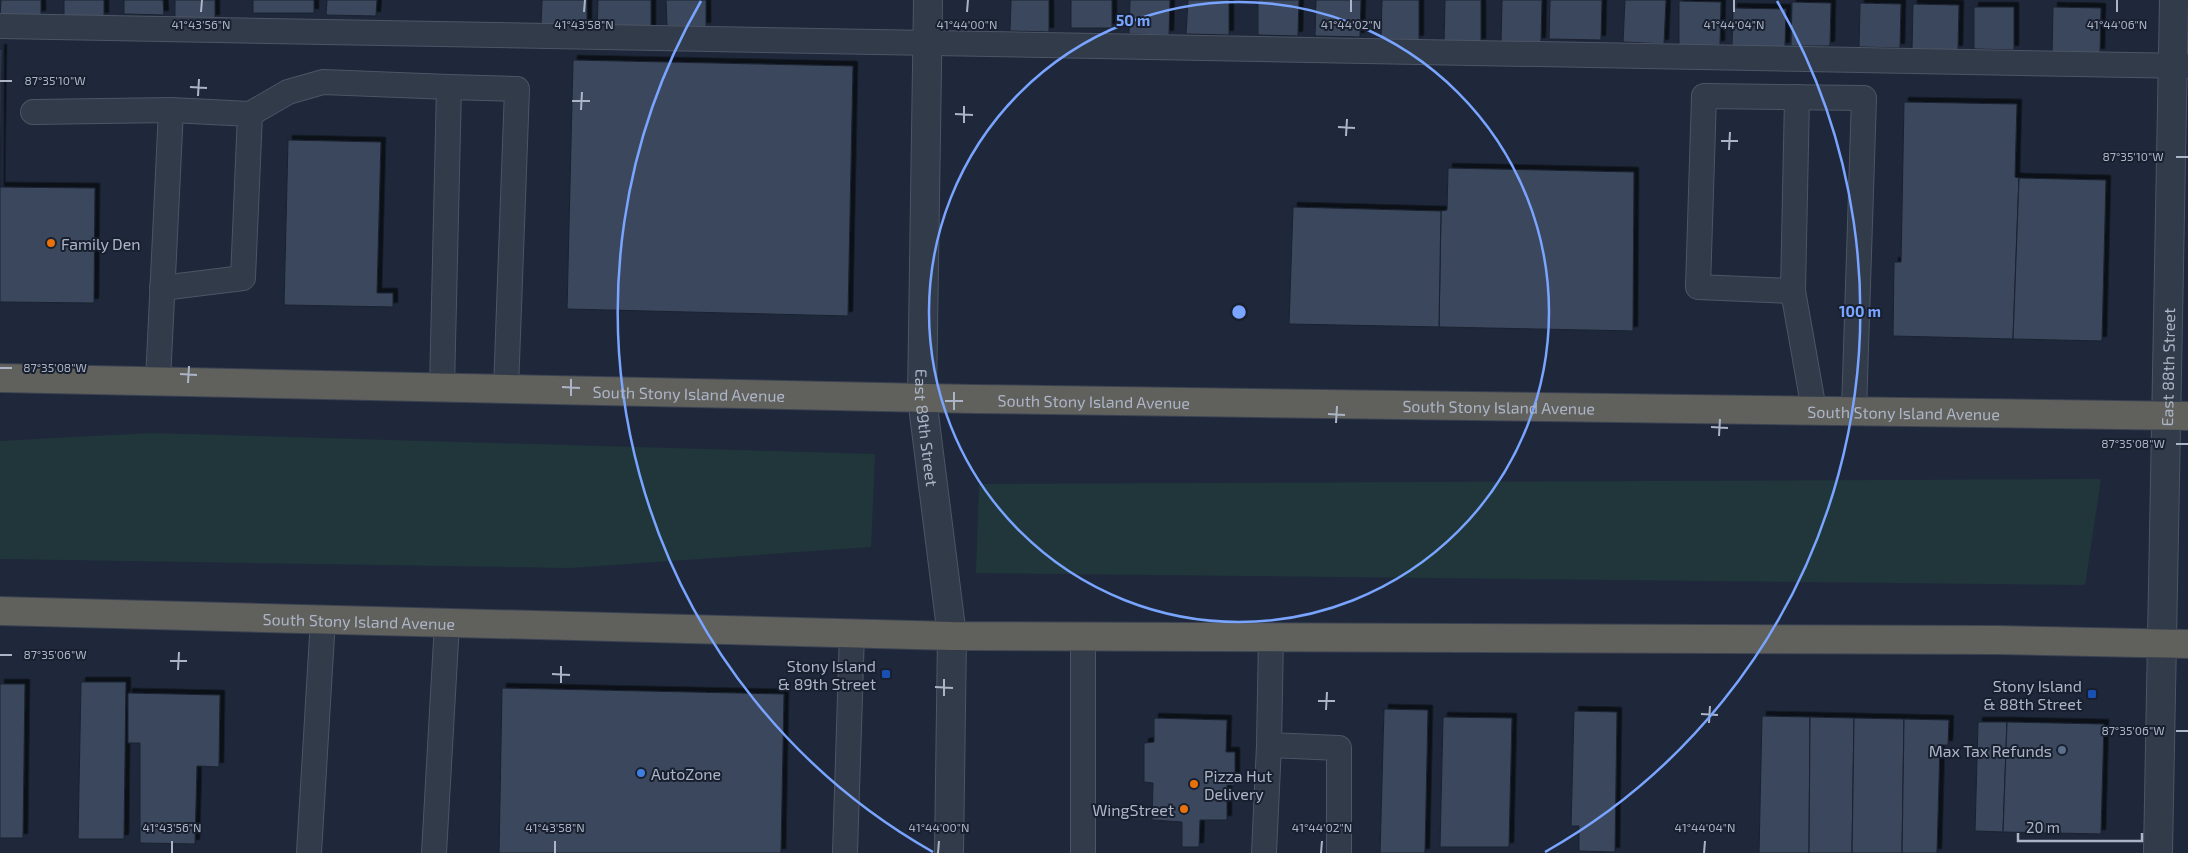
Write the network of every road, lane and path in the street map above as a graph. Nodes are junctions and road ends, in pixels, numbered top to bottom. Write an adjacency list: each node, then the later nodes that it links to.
1 (928, 0): 4 (street, East 89th Street)
2 (2174, 0): 5 (street, East 88th Street)
3 (0, 26): 4 (lane)
4 (928, 42): 5 (lane); 17 (street, East 89th Street)
5 (2180, 66): 20 (street, East 88th Street)
6 (449, 87): 10 (lane); 15 (lane); 16 (lane)
7 (1797, 98): 12 (lane); 12 (lane); 19 (lane)
8 (171, 110): 9 (lane); 10 (lane); 11 (lane)
9 (33, 112)
10 (250, 114): 11 (lane)
11 (162, 288): 14 (lane)
12 (1793, 290): 18 (lane)
13 (0, 378): 14 (highway, South Stony Island Avenue)
14 (158, 381): 15 (highway, South Stony Island Avenue)
15 (442, 388): 16 (highway, South Stony Island Avenue)
16 (506, 389): 17 (highway, South Stony Island Avenue)
17 (922, 398): 18 (highway, South Stony Island Avenue); 25 (street, East 89th Street)
18 (1814, 410): 19 (highway, South Stony Island Avenue)
19 (1854, 410): 20 (highway, South Stony Island Avenue)
20 (2176, 416): 28 (street, East 88th Street)
21 (0, 611): 22 (highway, South Stony Island Avenue)
22 (323, 620): 23 (highway, South Stony Island Avenue); 31 (lane)
23 (447, 623): 24 (highway, South Stony Island Avenue); 32 (lane)
24 (852, 633): 25 (highway, South Stony Island Avenue); 33 (lane)
25 (952, 636): 26 (highway, South Stony Island Avenue); 34 (street, East 89th Street)
26 (1083, 637): 27 (highway, South Stony Island Avenue); 35 (lane)
27 (1271, 637): 28 (highway, South Stony Island Avenue); 30 (lane)
28 (2161, 643): 29 (highway, South Stony Island Avenue); 38 (street, East 88th Street)
29 (2188, 644)
30 (1268, 746): 36 (lane); 37 (lane)
31 (309, 853)
32 (434, 853)
33 (845, 853)
34 (949, 853)
35 (1083, 853)
36 (1264, 853)
37 (1339, 853)
38 (2158, 853)

